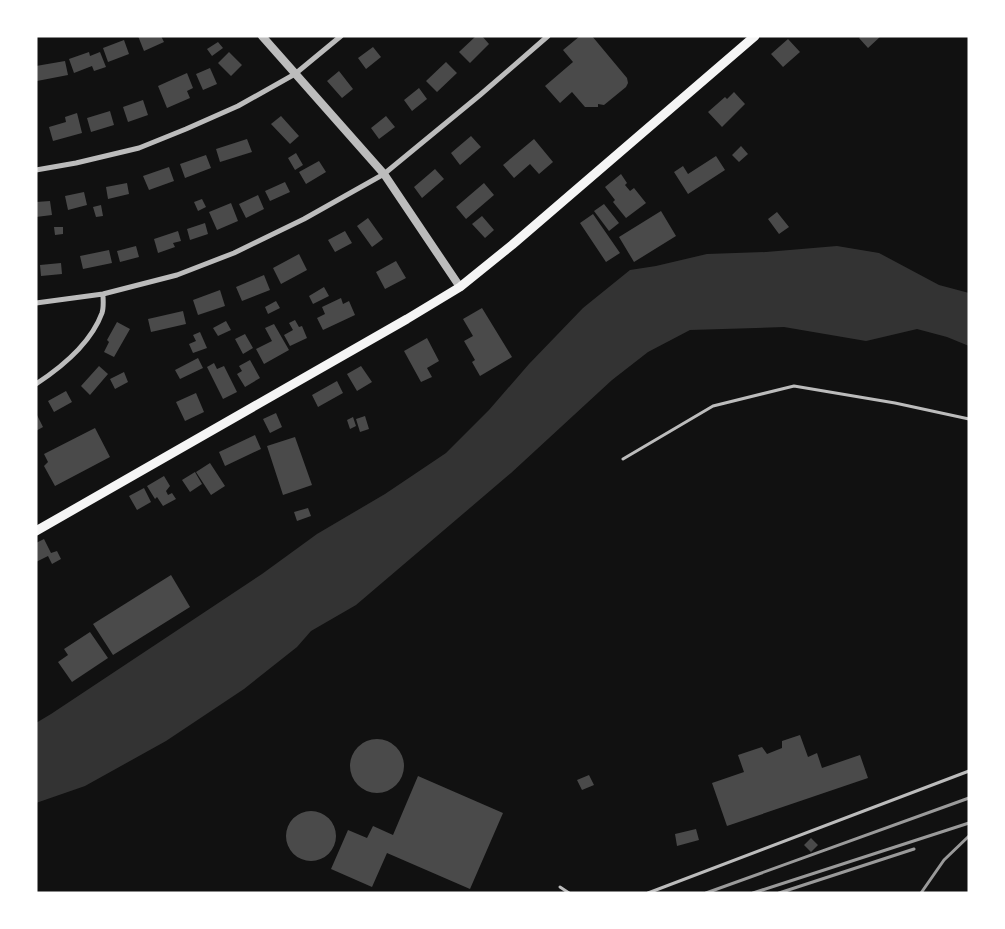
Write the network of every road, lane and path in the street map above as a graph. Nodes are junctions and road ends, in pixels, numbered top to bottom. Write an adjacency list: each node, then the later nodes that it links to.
1 (262, 36): 5 (street)
2 (342, 36): 5 (street)
3 (548, 36): 7 (street)
4 (755, 36): 8 (main road)
5 (295, 74): 6 (street); 7 (street)
6 (36, 170)
7 (384, 174): 8 (street); 9 (street)
8 (460, 287): 14 (main road)
9 (103, 294): 10 (street); 11 (street)
10 (36, 302)
11 (36, 384)
12 (969, 419): 13 (lane)
13 (623, 460)
14 (36, 531)
15 (969, 771): 18 (lane)
16 (560, 887): 17 (lane)
17 (569, 893)
18 (648, 893)

